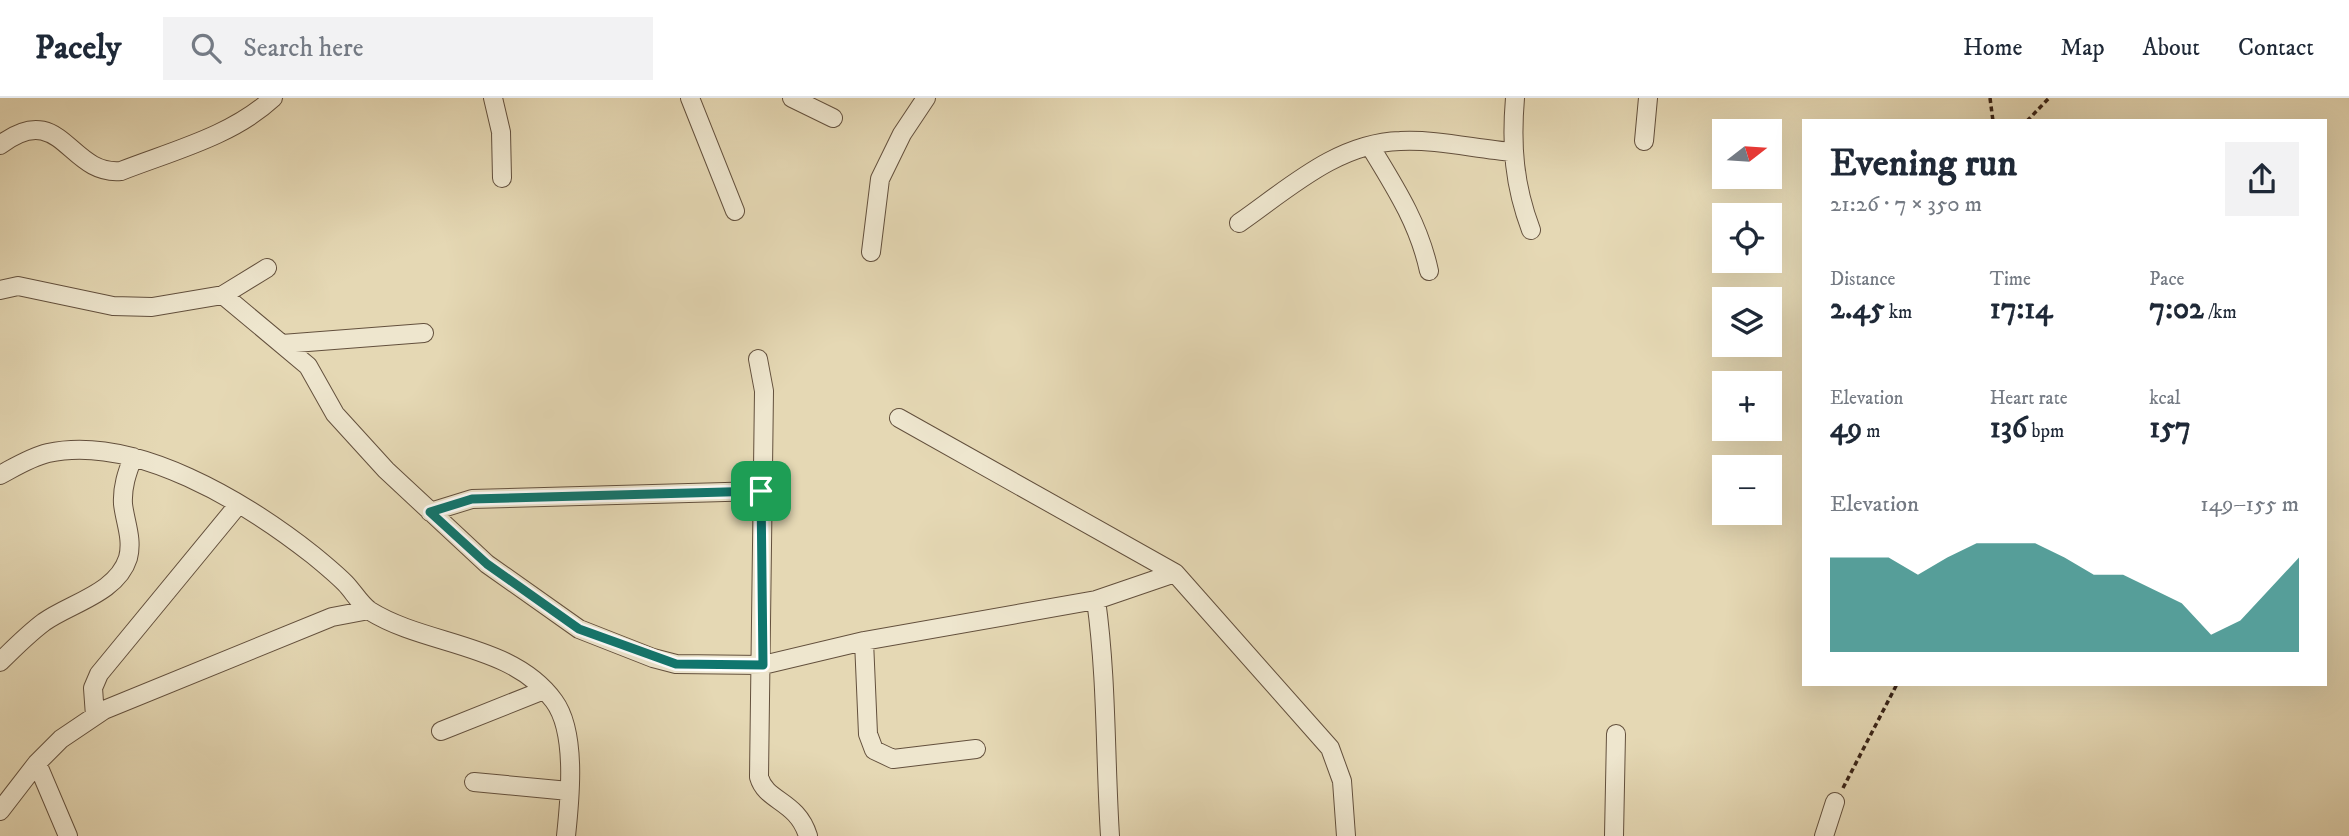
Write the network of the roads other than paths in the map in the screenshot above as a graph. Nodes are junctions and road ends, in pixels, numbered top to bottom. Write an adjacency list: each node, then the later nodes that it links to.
1 (273, 98): 10 (street)
2 (494, 98): 13 (street)
3 (690, 98): 14 (street)
4 (792, 98): 8 (street)
5 (926, 98): 17 (street)
6 (1516, 98): 12 (street)
7 (1648, 98): 9 (street)
8 (833, 118)
9 (1644, 141)
10 (0, 145)
11 (1370, 146): 12 (street); 15 (street); 19 (street)
12 (1513, 152): 16 (street)
13 (502, 178)
14 (735, 211)
15 (1239, 223)
16 (1531, 230)
17 (871, 252)
18 (267, 268): 21 (street)
19 (1429, 271)
20 (0, 290): 21 (street)
21 (223, 295): 23 (street)
22 (424, 333): 23 (street)
23 (282, 344): 30 (street)
24 (758, 359): 28 (street)
25 (899, 418): 31 (street)
26 (133, 457): 27 (street); 29 (street); 35 (street)
27 (0, 475)
28 (761, 491): 30 (street); 36 (street)
29 (238, 505): 33 (street); 38 (street)
30 (430, 512): 36 (street)
31 (1175, 573): 32 (street); 51 (street)
32 (1096, 600): 34 (street); 50 (street)
33 (369, 610): 37 (street); 38 (street)
34 (864, 640): 36 (street); 41 (street)
35 (0, 662)
36 (763, 665): 49 (street)
37 (544, 690): 39 (street); 44 (street)
38 (95, 716): 42 (street)
39 (441, 731)
40 (1616, 734): 52 (street)
41 (976, 749)
42 (37, 763): 46 (street); 47 (street)
43 (474, 782): 44 (street)
44 (569, 791): 48 (street)
45 (1835, 802): 53 (street)
46 (0, 811)
47 (68, 836)
48 (566, 836)
49 (807, 836)
50 (1110, 836)
51 (1346, 836)
52 (1614, 836)
53 (1824, 836)

